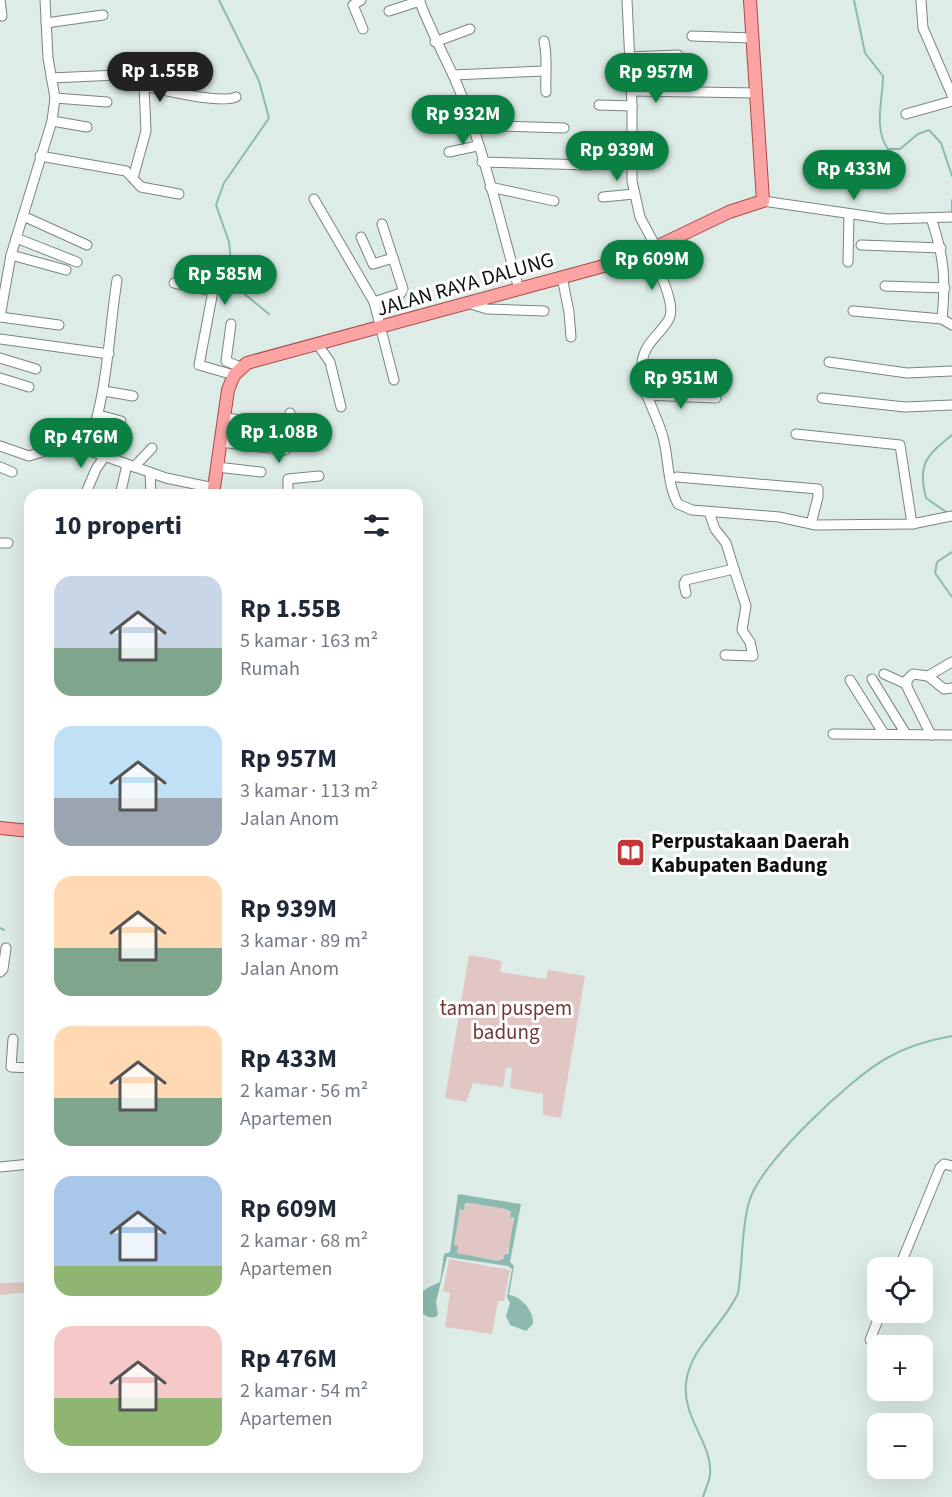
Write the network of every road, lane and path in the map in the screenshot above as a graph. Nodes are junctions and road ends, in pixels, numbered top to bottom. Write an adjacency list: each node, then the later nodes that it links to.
1 (0, 0): 10 (street)
2 (45, 0): 11 (street)
3 (361, 0): 12 (street)
4 (627, 0): 18 (street)
5 (750, 0): 15 (main road)
6 (921, 0): 27 (street)
7 (419, 1): 8 (street); 17 (street)
8 (389, 11)
9 (103, 15): 11 (street)
10 (2, 16)
11 (46, 23): 23 (street)
12 (363, 29)
13 (470, 29): 17 (street)
14 (692, 36): 15 (street)
15 (752, 38): 26 (main road)
16 (544, 41): 19 (street)
17 (435, 42): 22 (street)
18 (630, 57): 20 (street); 24 (street)
19 (544, 71): 22 (street); 25 (street)
20 (677, 72)
21 (117, 75): 23 (street)
22 (453, 75): 36 (street)
23 (51, 78): 29 (street)
24 (632, 91): 26 (street); 33 (street)
25 (546, 92)
26 (757, 93): 51 (main road)
27 (952, 95)
28 (236, 96): 44 (street)
29 (55, 98): 31 (street); 35 (street)
30 (952, 101): 34 (street)
31 (107, 102)
32 (599, 105): 33 (street)
33 (632, 106): 47 (street)
34 (906, 114)
35 (52, 121): 37 (street); 41 (street)
36 (470, 124): 38 (street); 39 (street)
37 (87, 127)
38 (564, 128)
39 (477, 146): 40 (street); 42 (street)
40 (449, 152)
41 (40, 156): 44 (street); 53 (street)
42 (482, 162): 43 (street); 45 (street)
43 (590, 165)
44 (133, 178): 46 (street)
45 (490, 187): 50 (street); 73 (street)
46 (179, 194)
47 (634, 194): 48 (street); 61 (street)
48 (603, 197)
49 (314, 199): 74 (street)
50 (554, 201)
51 (763, 201): 52 (street, JALAN RAYA DALUNG); 61 (main road, JALAN RAYA DALUNG)
52 (849, 214): 55 (street, JALAN RAYA DALUNG); 66 (street)
53 (23, 216): 58 (street); 59 (street)
54 (948, 217): 55 (street, JALAN RAYA DALUNG)
55 (931, 218): 62 (street)
56 (382, 224): 64 (street)
57 (361, 237): 64 (street)
58 (16, 238): 63 (street); 65 (street)
59 (87, 245)
60 (861, 245): 62 (street)
61 (652, 248): 68 (main road, JALAN RAYA DALUNG); 97 (street)
62 (941, 248): 72 (street)
63 (11, 255): 67 (street); 78 (street)
64 (393, 258): 74 (street)
65 (77, 262)
66 (848, 262)
67 (66, 270)
68 (562, 277): 73 (main road, JALAN RAYA DALUNG); 84 (street)
69 (117, 280): 87 (street)
70 (174, 283): 91 (street)
71 (885, 286): 72 (street)
72 (945, 288): 79 (street)
73 (519, 289): 75 (main road, JALAN RAYA DALUNG)
74 (374, 302): 83 (street)
75 (471, 304): 77 (street); 83 (main road, JALAN RAYA DALUNG)
76 (853, 310): 79 (street)
77 (544, 311)
78 (0, 317): 81 (street)
79 (942, 319): 82 (street)
80 (231, 324): 91 (street)
81 (58, 325)
82 (952, 325)
83 (381, 328): 86 (main road, JALAN RAYA DALUNG); 94 (street)
84 (571, 337)
85 (0, 339): 87 (street)
86 (318, 345): 91 (main road, JALAN RAYA DALUNG); 102 (street)
87 (109, 354): 96 (street)
88 (0, 358): 90 (street)
89 (829, 362): 92 (street)
90 (36, 369)
91 (237, 371): 105 (main road)
92 (952, 371)
93 (0, 378): 95 (street)
94 (394, 380)
95 (29, 387)
96 (104, 391): 98 (street); 104 (street)
97 (646, 395): 99 (street); 128 (street)
98 (134, 396)
99 (716, 398)
100 (822, 398): 101 (street)
101 (952, 405)
102 (341, 407)
103 (290, 413): 109 (street)
104 (99, 415): 106 (street); 112 (street)
105 (223, 417): 107 (street); 109 (main road)
106 (121, 421)
107 (275, 427)
108 (796, 434): 131 (street)
109 (220, 442): 116 (main road)
110 (0, 446): 112 (street)
111 (152, 448): 114 (street)
112 (87, 449): 113 (street)
113 (105, 456): 114 (street); 122 (street)
114 (130, 466): 119 (street); 123 (street)
115 (0, 467): 117 (street)
116 (217, 467): 118 (street); 126 (main road)
117 (12, 472)
118 (261, 472)
119 (150, 473): 124 (street); 125 (street)
120 (319, 476): 127 (street)
121 (677, 477): 130 (street)
122 (88, 489)
123 (122, 489)
124 (151, 489)
125 (203, 489)
126 (213, 489)
127 (288, 489)
128 (709, 512): 130 (street); 132 (street)
129 (952, 516): 131 (street)
130 (811, 524): 131 (street)
131 (912, 524)
132 (734, 569): 133 (street); 134 (street)
133 (686, 593)
134 (725, 655)
135 (952, 662): 137 (street)
136 (884, 674): 140 (street)
137 (927, 676): 140 (street); 141 (street)
138 (872, 679): 144 (street)
139 (850, 680): 143 (street)
140 (906, 684): 145 (street)
141 (952, 688)
142 (833, 734): 143 (street)
143 (884, 734): 144 (street)
144 (906, 734): 145 (street)
145 (931, 735): 146 (street)
146 (952, 735)
147 (0, 828): 148 (main road)
148 (24, 830)
149 (6, 948): 150 (street)
150 (0, 972)
151 (13, 1039): 152 (street)
152 (24, 1068)
153 (24, 1165): 155 (street)
154 (952, 1166): 156 (street)
155 (0, 1167)
156 (904, 1257)

